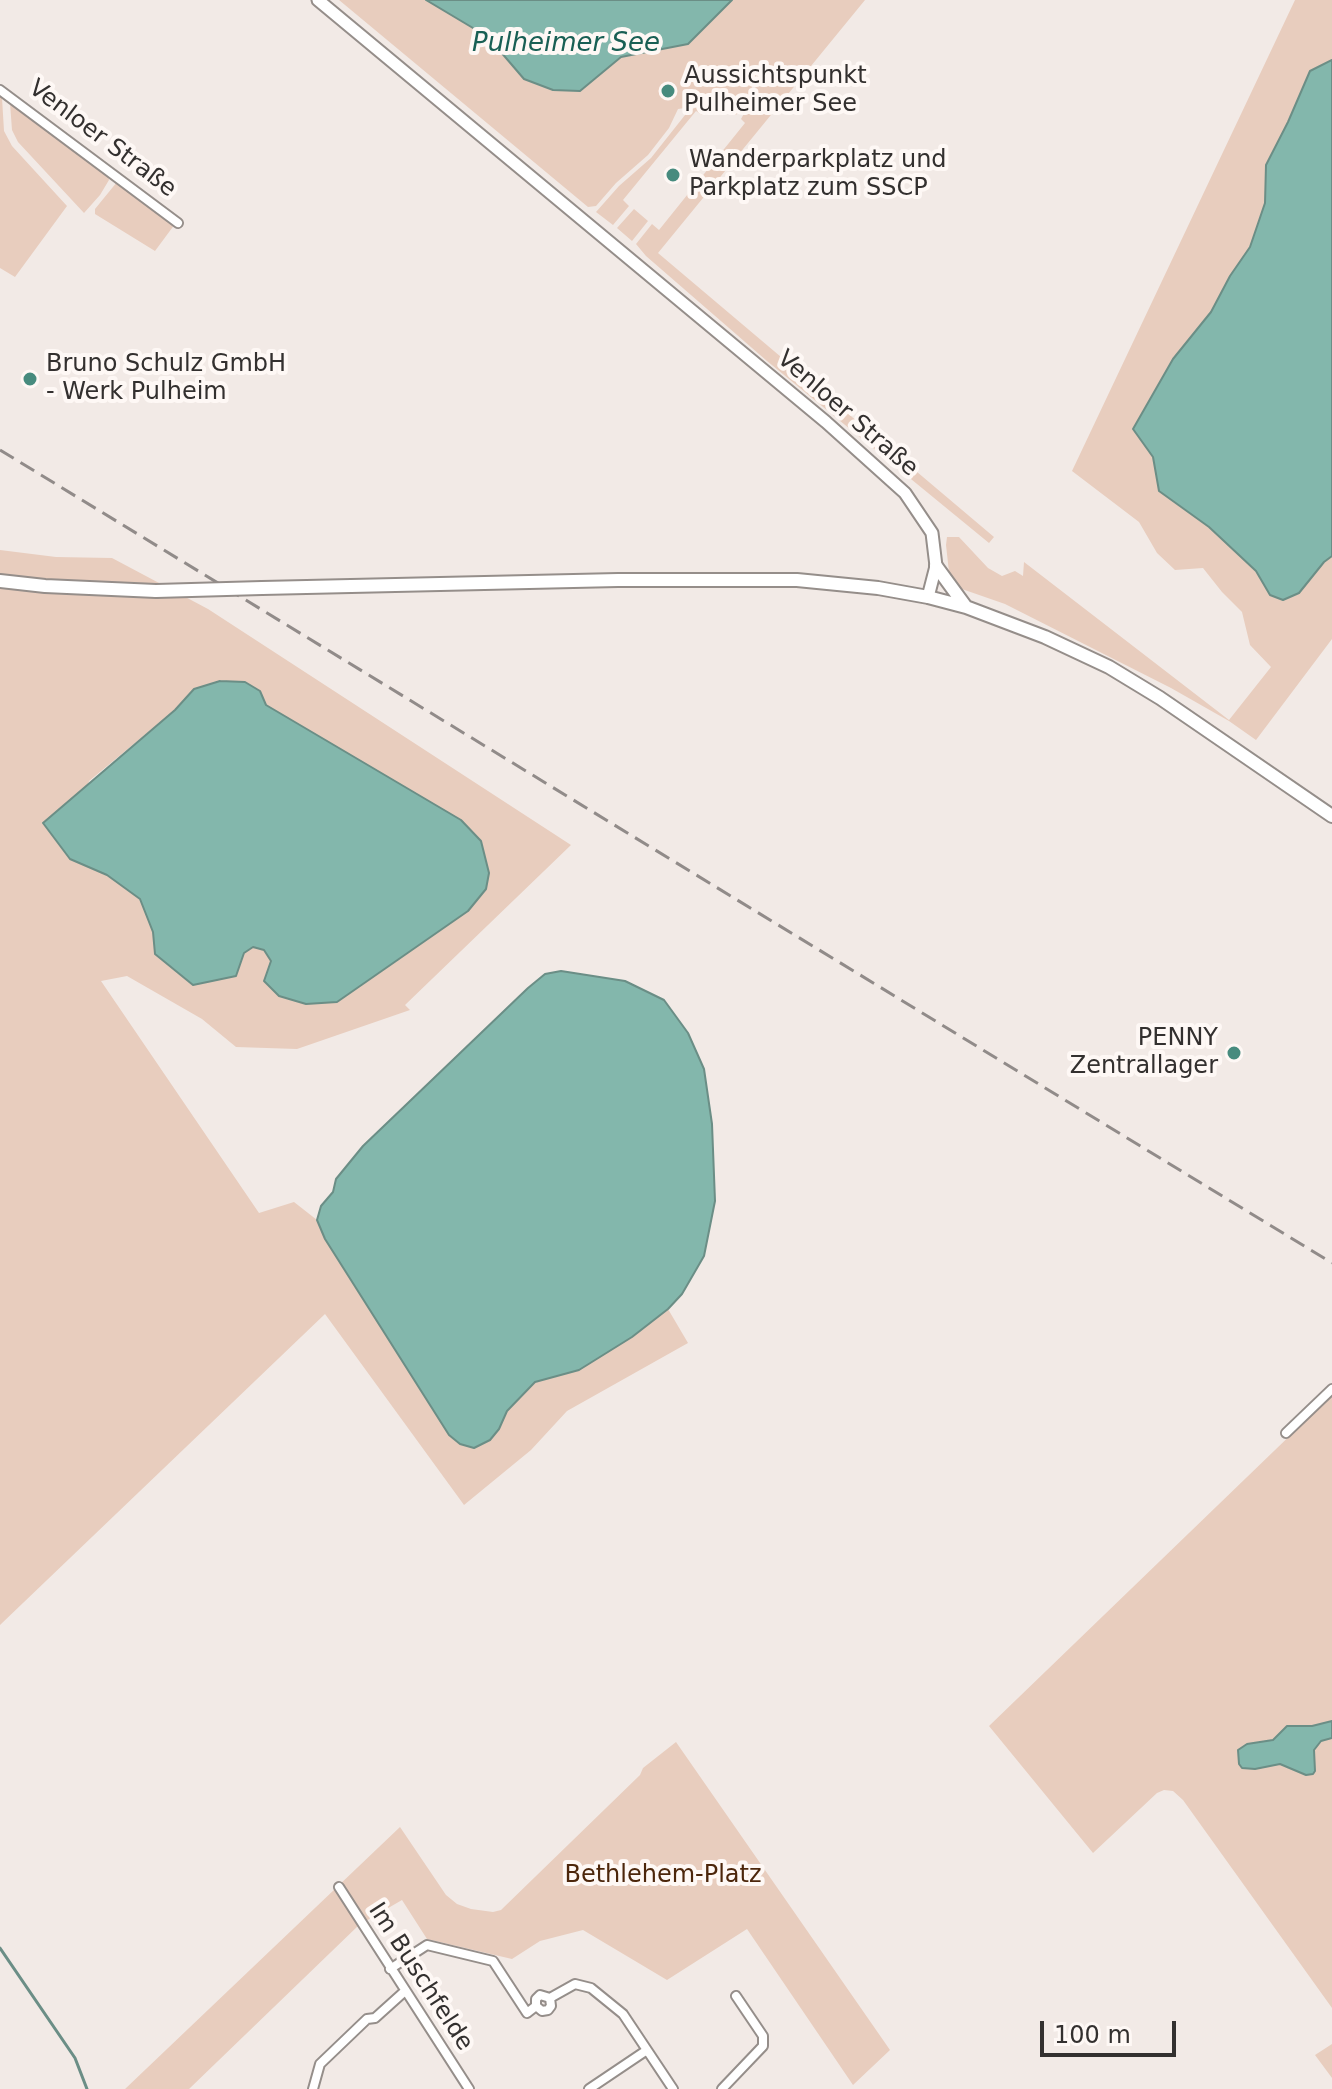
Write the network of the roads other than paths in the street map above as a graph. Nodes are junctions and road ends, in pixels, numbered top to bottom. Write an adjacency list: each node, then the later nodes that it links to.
1 (318, 0): 4 (main road, Venloer Straße)
2 (0, 90): 3 (street, Venloer Straße)
3 (178, 223)
4 (936, 566): 6 (main road, Venloer Straße); 7 (main road)
5 (0, 581): 6 (main road, bridge)
6 (928, 597): 7 (main road)
7 (966, 607): 8 (main road)
8 (1332, 816)
9 (1332, 1389): 10 (street)
10 (1286, 1433)
11 (339, 1887): 12 (street, Im Buschfelde)
12 (390, 1969): 13 (street, Im Buschfelde); 15 (street)
13 (405, 1991): 16 (street); 17 (street, Im Buschfelde)
14 (736, 1996): 20 (street)
15 (647, 2050): 18 (street); 19 (street)
16 (313, 2089)
17 (469, 2089)
18 (589, 2089)
19 (673, 2089)
20 (722, 2089)

